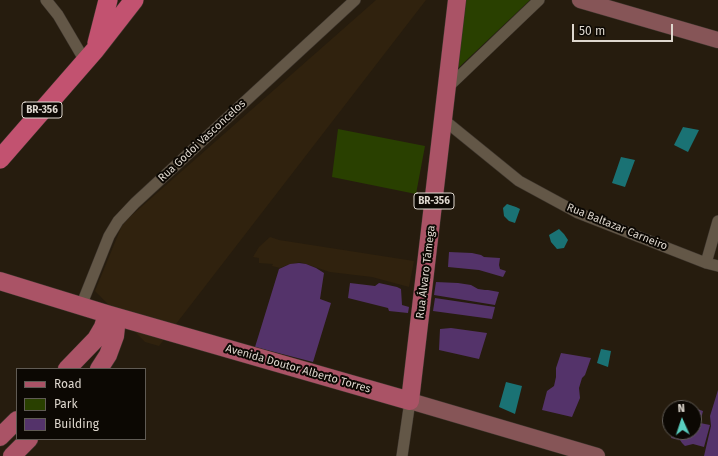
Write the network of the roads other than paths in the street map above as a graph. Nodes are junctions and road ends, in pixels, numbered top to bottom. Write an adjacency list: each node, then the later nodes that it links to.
1 (46, 0): 9 (street)
2 (108, 0): 9 (highway)
3 (134, 0): 9 (highway, BR-356)
4 (355, 0): 17 (street, Rua Godoi Vasconcelos)
5 (457, 0): 10 (main road, Rua Álvaro Támega / BR-356)
6 (539, 0): 10 (street)
7 (580, 0): 8 (main road)
8 (718, 40)
9 (90, 55): 12 (highway, BR-356)
10 (447, 88): 11 (main road, Rua Álvaro Támega / BR-356)
11 (444, 120): 14 (street, Rua Baltazar Carneiro); 21 (main road, Rua Álvaro Támega / BR-356)
12 (0, 159)
13 (718, 221): 14 (street)
14 (706, 263): 15 (street, Rua Baltazar Carneiro)
15 (718, 266)
16 (0, 281): 17 (main road, Avenida Doutor Alberto Torres)
17 (81, 306): 18 (main road, Avenida Doutor Alberto Torres)
18 (112, 316): 19 (main road); 20 (main road); 21 (main road, Avenida Doutor Alberto Torres)
19 (68, 368)
20 (100, 368)
21 (410, 401): 26 (street, Rua Álvaro Támega); 27 (main road, Avenida Doutor Alberto Torres)
22 (16, 421): 23 (main road)
23 (0, 437)
24 (29, 440): 25 (main road)
25 (12, 456)
26 (402, 456)
27 (597, 456)

